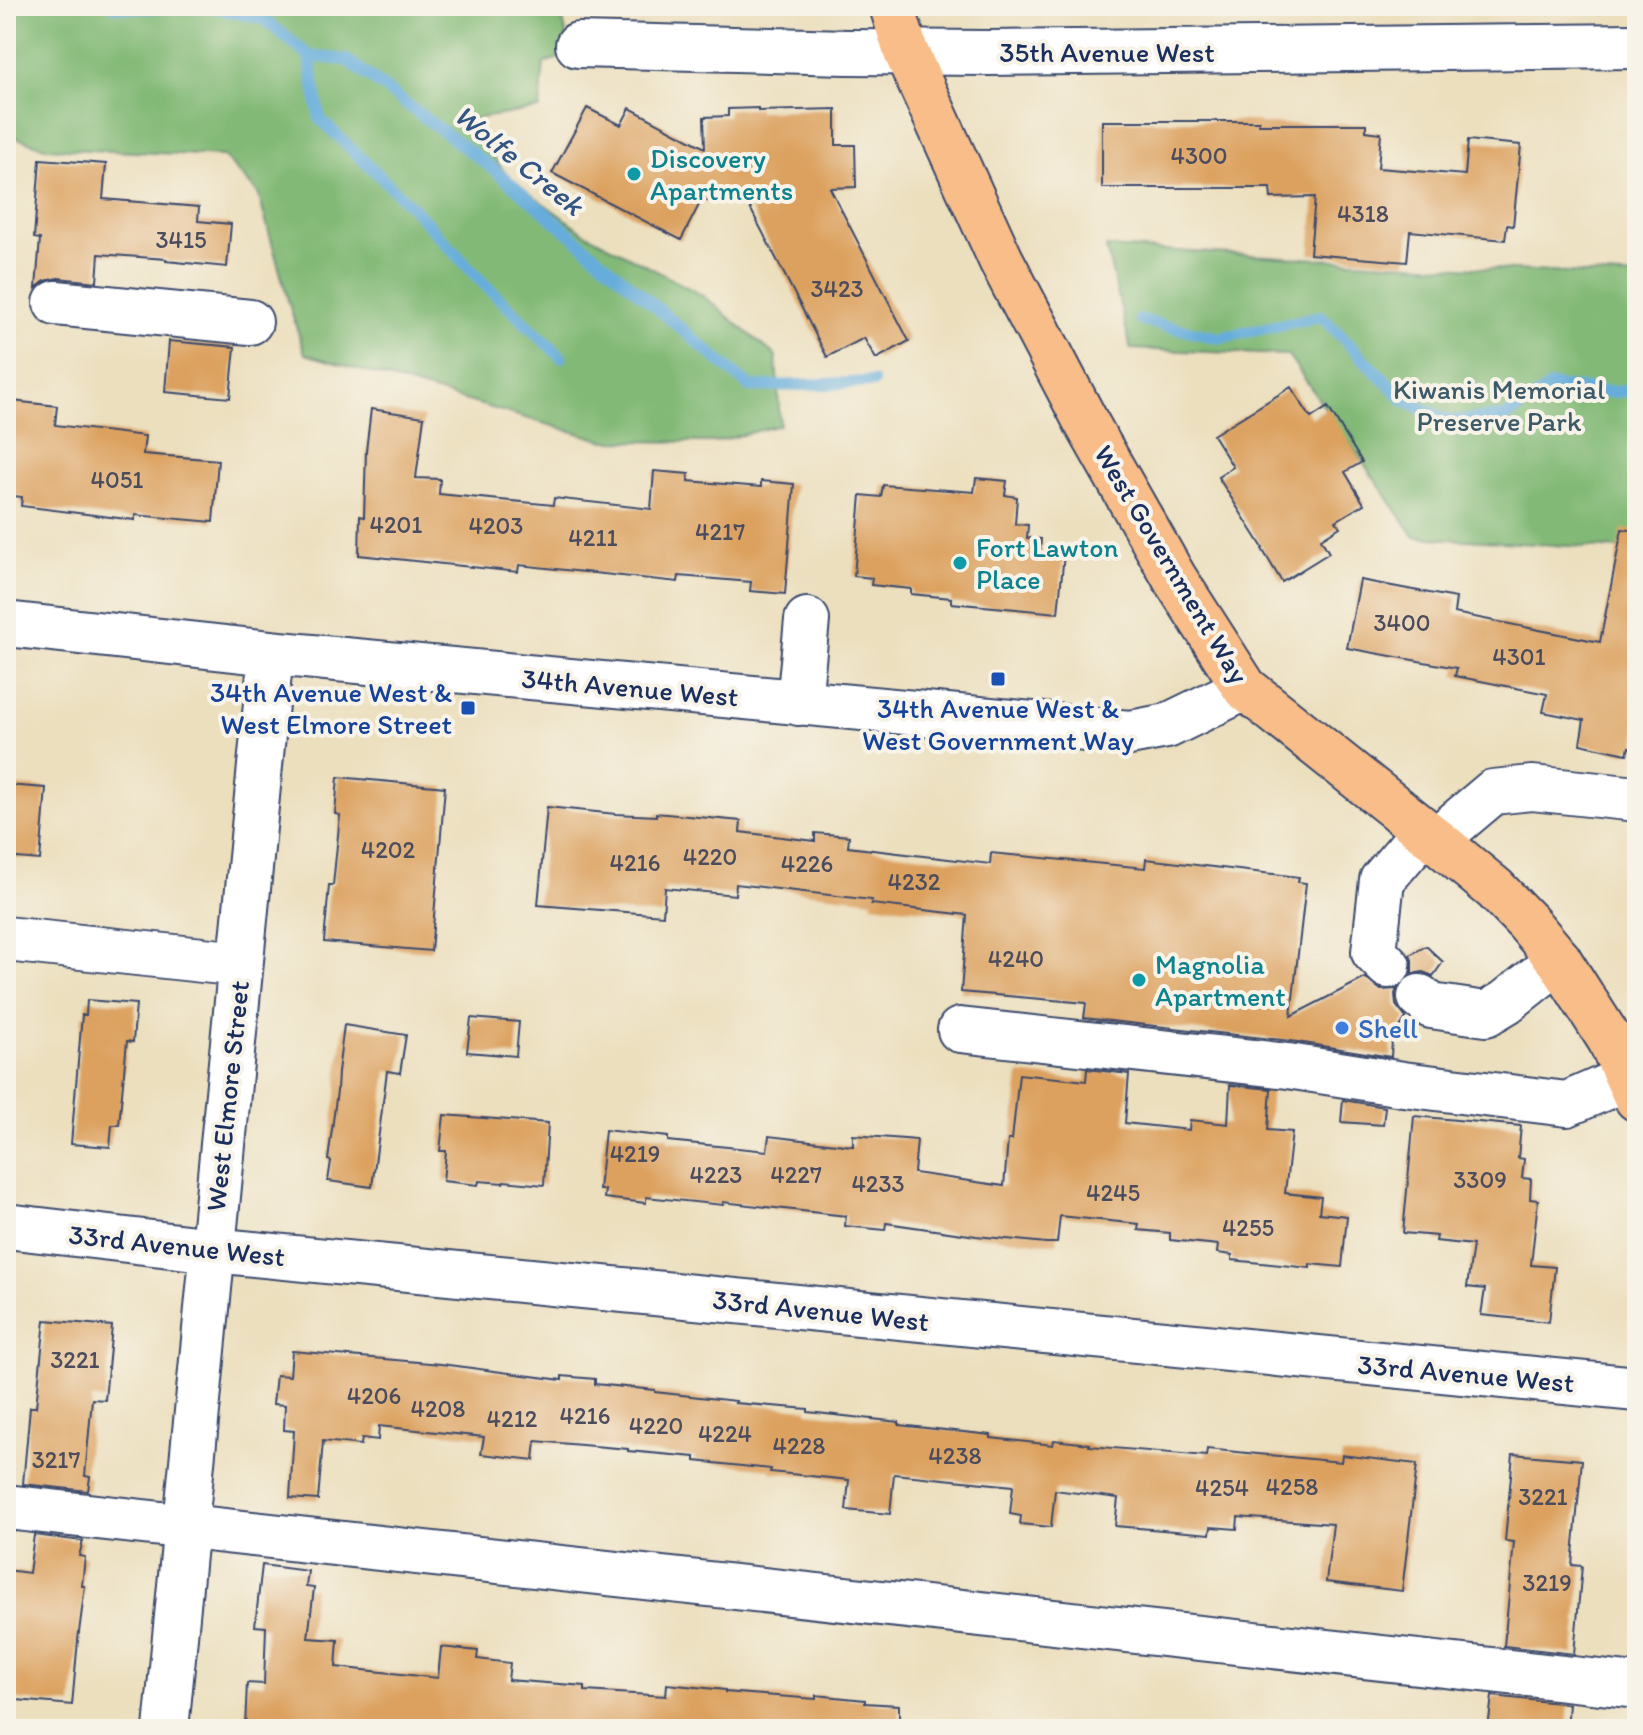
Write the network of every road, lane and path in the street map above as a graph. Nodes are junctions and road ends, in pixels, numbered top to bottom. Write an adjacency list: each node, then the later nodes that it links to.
1 (892, 6): 4 (main road, West Government Way)
2 (578, 45): 4 (street, 35th Avenue West)
3 (1637, 46): 4 (street, 35th Avenue West)
4 (906, 52): 10 (main road, West Government Way)
5 (56, 303): 6 (street)
6 (250, 322)
7 (807, 620): 11 (street)
8 (6, 624): 9 (street, 34th Avenue West)
9 (271, 653): 11 (street, 34th Avenue West); 16 (street, West Elmore Street)
10 (1245, 688): 11 (street, 34th Avenue West); 13 (main road, West Government Way)
11 (799, 703)
12 (1637, 799): 13 (street)
13 (1430, 836): 15 (main road, West Government Way); 17 (street)
14 (6, 939): 16 (street)
15 (1559, 960): 18 (street); 20 (main road, West Government Way)
16 (240, 964): 22 (street, West Elmore Street)
17 (1388, 966)
18 (1420, 997)
19 (960, 1030): 20 (street)
20 (1633, 1088)
21 (6, 1226): 22 (street, 33rd Avenue West)
22 (213, 1250): 23 (street, 33rd Avenue West); 25 (street, West Elmore Street)
23 (1637, 1389)
24 (6, 1507): 25 (street)
25 (186, 1526): 26 (street); 27 (street, West Elmore Street)
26 (1637, 1686)
27 (166, 1729)

